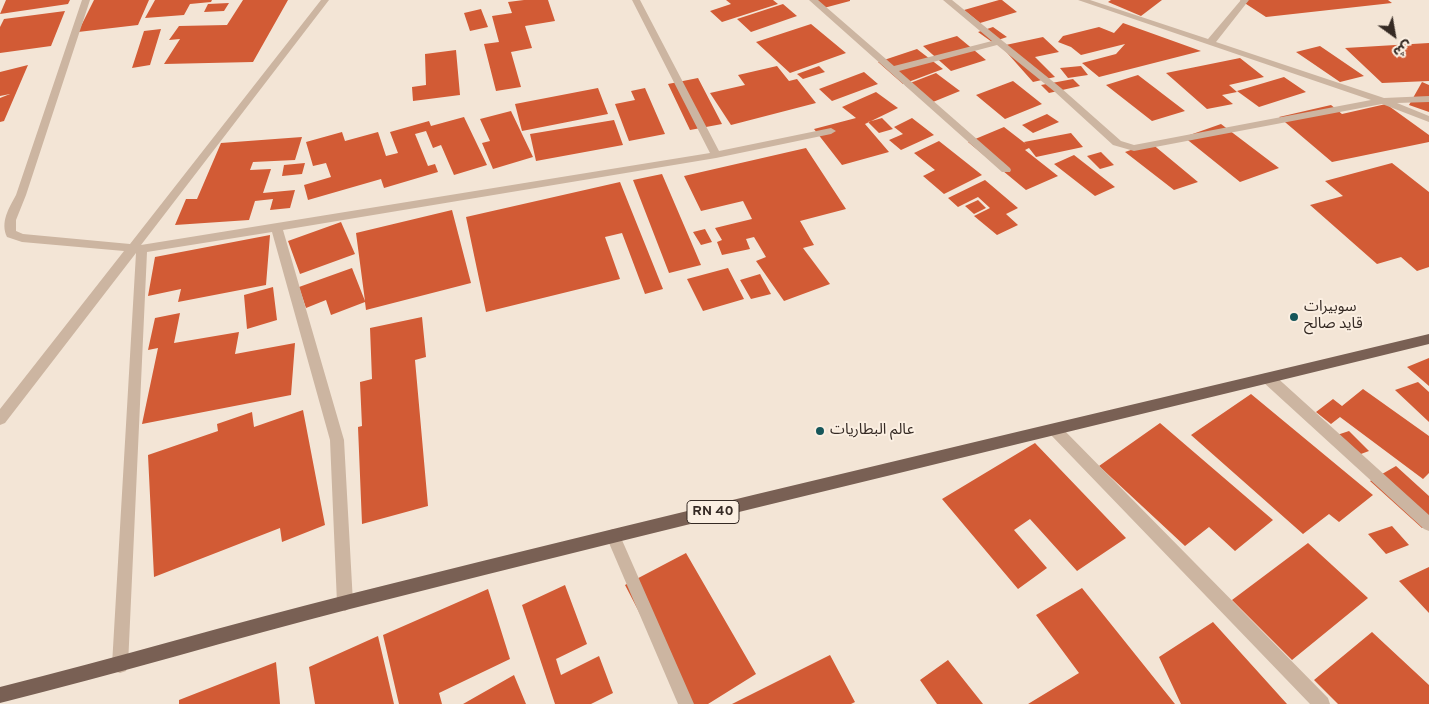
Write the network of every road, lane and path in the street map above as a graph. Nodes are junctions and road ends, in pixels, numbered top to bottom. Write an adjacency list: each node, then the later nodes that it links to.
1 (86, 0): 18 (street)
2 (325, 0): 18 (street)
3 (636, 0): 15 (street)
4 (814, 0): 10 (street)
5 (947, 0): 8 (street)
6 (1082, 0): 9 (street)
7 (1245, 0): 9 (street)
8 (998, 42): 10 (street); 12 (street)
9 (1210, 43): 12 (street)
10 (894, 69): 16 (street)
11 (1429, 99): 12 (street)
12 (1383, 101): 13 (street)
13 (1429, 119)
14 (831, 132): 15 (street)
15 (716, 155): 17 (street)
16 (1006, 170)
17 (276, 226): 18 (street); 25 (street)
18 (137, 248): 21 (street); 26 (street)
19 (1429, 339): 20 (main road, RN 40)
20 (1268, 378): 22 (main road, RN 40); 23 (street)
21 (0, 419)
22 (1055, 430): 24 (main road, RN 40); 29 (street)
23 (1429, 524)
24 (613, 536): 25 (main road, RN 40); 28 (street)
25 (345, 603): 26 (main road, RN 40)
26 (120, 665): 27 (main road, RN 40)
27 (0, 695)
28 (686, 704)
29 (1322, 704)

